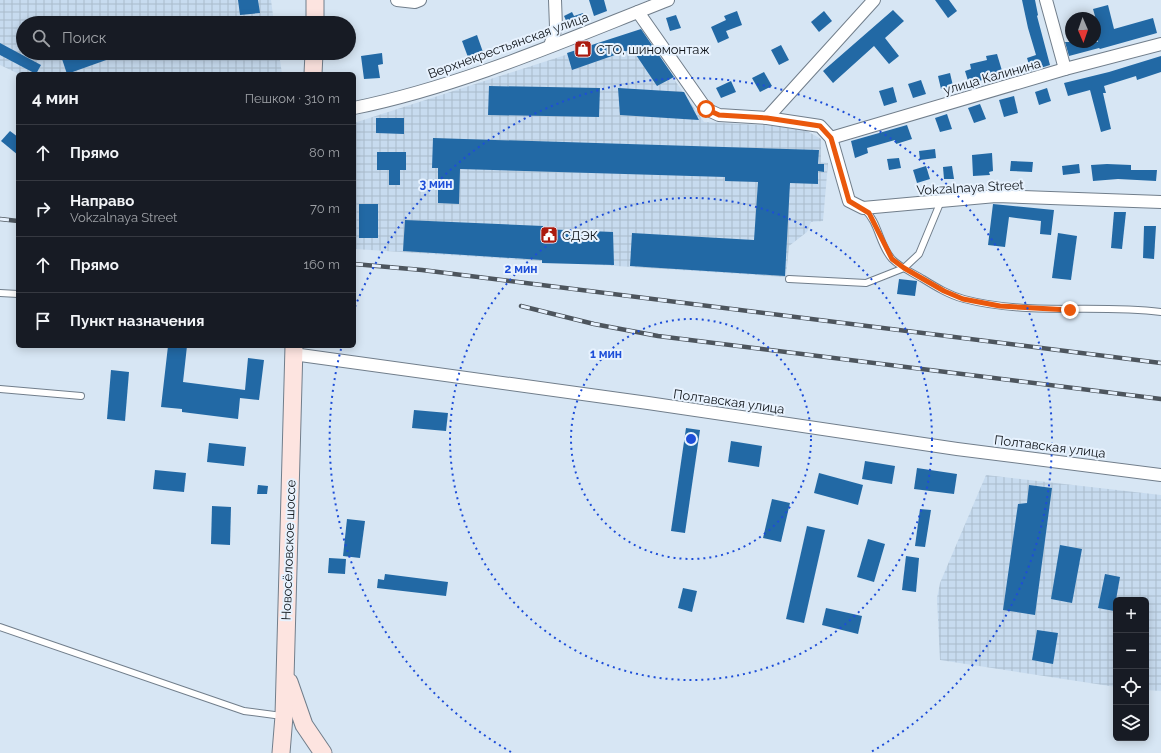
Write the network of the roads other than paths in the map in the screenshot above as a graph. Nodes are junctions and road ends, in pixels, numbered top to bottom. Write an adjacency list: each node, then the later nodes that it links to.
1 (316, 0): 10 (main road)
2 (397, 0): 3 (street)
3 (420, 0)
4 (555, 0): 9 (street)
5 (668, 0): 8 (street, Верхнекрестьянская улица)
6 (874, 0): 18 (street)
7 (1046, 0): 15 (street)
8 (638, 12): 11 (street, Верхнекрестьянская улица); 18 (street)
9 (556, 14): 11 (street); 13 (street)
10 (315, 16)
11 (576, 37): 13 (street, Верхнекрестьянская улица)
12 (1161, 44): 15 (street, улица Калинина)
13 (550, 46): 17 (street, Верхнекрестьянская улица)
14 (314, 60): 16 (main road)
15 (1065, 69): 19 (street, улица Калинина)
16 (313, 72)
17 (356, 107)
18 (767, 118): 19 (street)
19 (831, 138): 22 (street)
20 (941, 201): 21 (street, Vokzalnaya Street); 22 (street, Vokzalnaya Street); 23 (lane)
21 (1161, 202)
22 (863, 208): 23 (lane)
23 (904, 268): 24 (lane); 27 (lane)
24 (789, 280)
25 (0, 293): 26 (lane)
26 (16, 294)
27 (1161, 312)
28 (293, 350): 31 (street, Полтавская улица); 33 (main road, Новосёловское шоссе)
29 (0, 389): 30 (lane)
30 (81, 396)
31 (1161, 475)
32 (0, 627): 34 (lane)
33 (285, 671): 34 (main road, Новосёловское шоссе); 36 (main road)
34 (284, 716): 35 (main road, Новосёловское шоссе)
35 (281, 753)
36 (323, 753)

